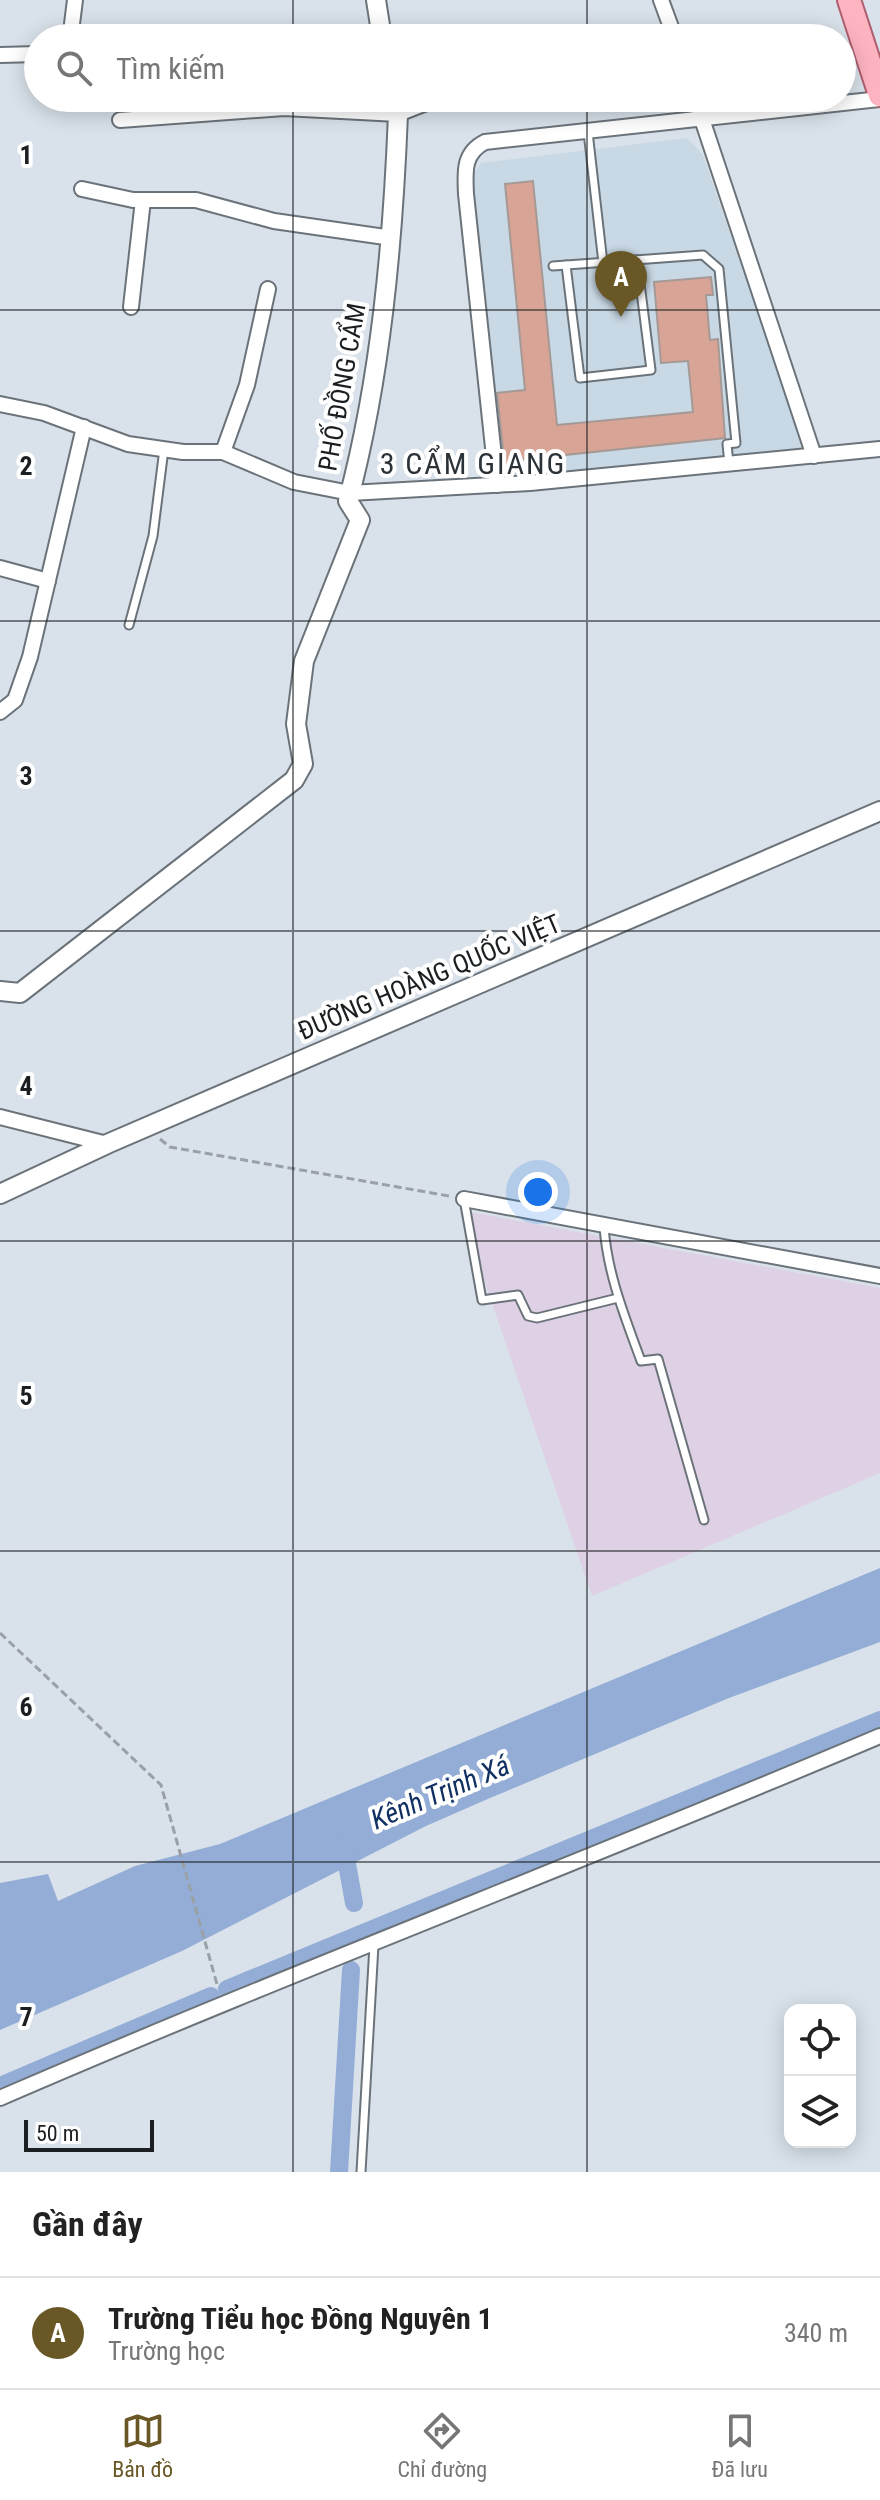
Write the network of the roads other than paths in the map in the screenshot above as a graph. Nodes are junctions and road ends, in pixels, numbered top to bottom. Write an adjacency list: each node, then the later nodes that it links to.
1 (75, 0): 5 (street)
2 (376, 0): 6 (street)
3 (661, 0): 7 (street)
4 (849, 0): 10 (main road)
5 (72, 24)
6 (380, 24)
7 (670, 24)
8 (24, 54): 9 (street)
9 (0, 55)
10 (880, 97): 11 (street)
11 (856, 100)
12 (229, 112): 16 (street)
13 (396, 112): 21 (street, PHỐ ĐỒNG CẨM)
14 (700, 112): 17 (street)
15 (769, 112): 17 (street)
16 (120, 120)
17 (703, 121): 18 (street); 33 (street)
18 (588, 132): 23 (lane); 35 (street)
19 (82, 189): 20 (street)
20 (143, 200): 21 (street); 27 (street)
21 (392, 238): 36 (street, PHỐ ĐỒNG CẨM)
22 (637, 260): 23 (lane); 24 (lane); 34 (lane)
23 (603, 263): 24 (lane)
24 (566, 265): 25 (lane)
25 (553, 266)
26 (268, 289): 32 (street)
27 (131, 307)
28 (0, 404): 29 (street)
29 (84, 427): 30 (street); 38 (street)
30 (164, 449): 32 (street); 39 (lane)
31 (880, 449): 33 (street)
32 (223, 452): 36 (street)
33 (814, 456): 34 (street)
34 (729, 464): 35 (street)
35 (497, 485): 36 (street)
36 (350, 493): 42 (street, PHỐ ĐỒNG CẨM)
37 (0, 568): 38 (street)
38 (48, 581): 40 (street)
39 (129, 625)
40 (0, 712)
41 (880, 811): 44 (street, ĐƯỜNG HOÀNG QUỐC VIỆT)
42 (0, 991)
43 (0, 1117): 44 (street)
44 (107, 1144): 45 (street, ĐƯỜNG HOÀNG QUỐC VIỆT)
45 (0, 1194)
46 (464, 1199): 47 (street); 49 (lane)
47 (604, 1223): 48 (street); 49 (lane)
48 (880, 1276)
49 (618, 1298): 50 (lane)
50 (704, 1520)
51 (880, 1736): 52 (street)
52 (374, 1945): 53 (street); 54 (lane)
53 (0, 2098)
54 (361, 2172)

